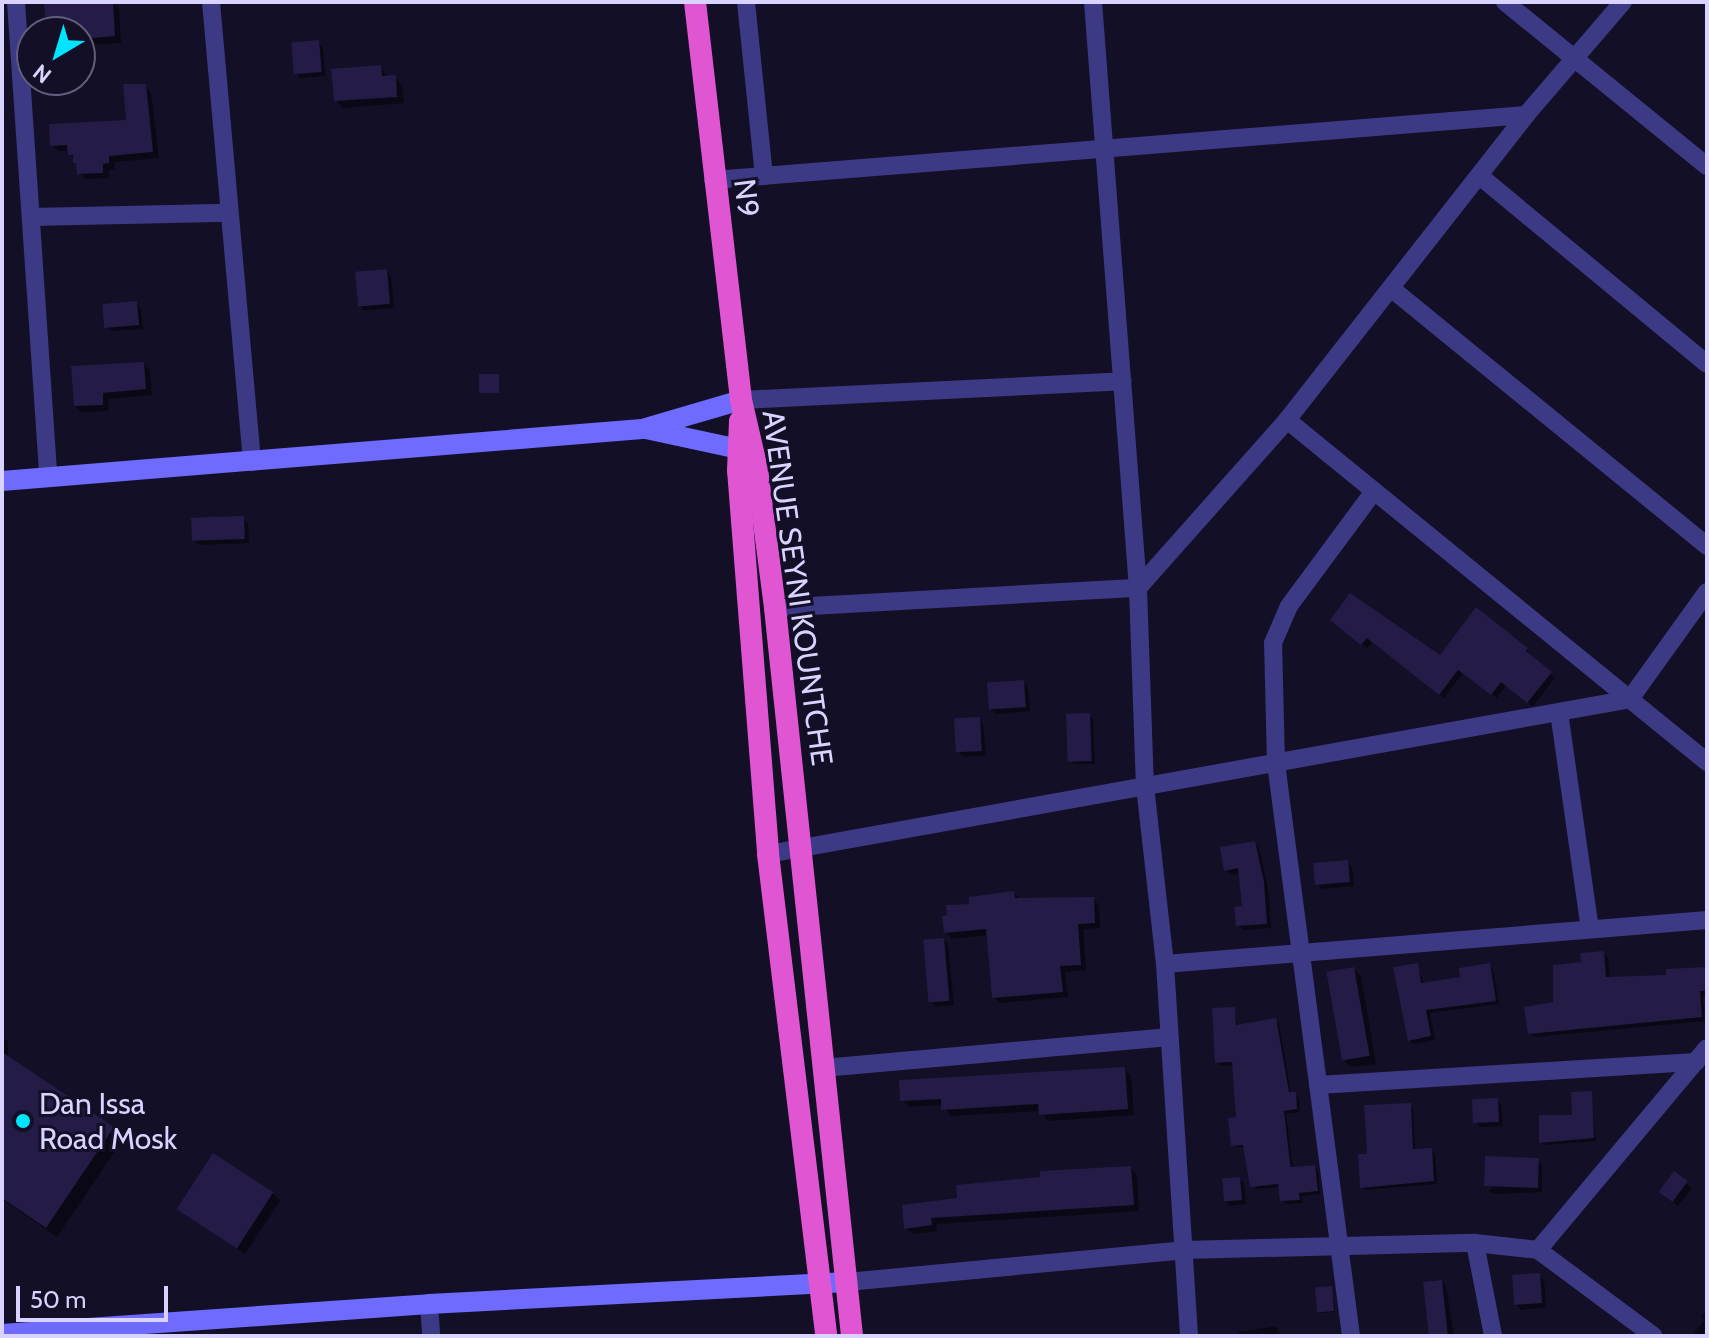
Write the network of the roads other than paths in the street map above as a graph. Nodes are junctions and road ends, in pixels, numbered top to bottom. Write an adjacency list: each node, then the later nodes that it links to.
1 (16, 2): 16 (street)
2 (211, 2): 15 (street)
3 (695, 2): 14 (highway, N9)
4 (746, 2): 12 (street)
5 (1093, 2): 10 (street)
6 (1505, 2): 8 (street)
7 (1623, 2): 8 (street)
8 (1576, 60): 9 (street); 11 (street)
9 (1526, 115): 10 (street); 13 (street)
10 (1106, 149): 12 (street); 19 (street)
11 (1707, 166)
12 (764, 176): 14 (street)
13 (1481, 177): 17 (street); 18 (street)
14 (713, 180): 20 (highway, N9)
15 (229, 213): 16 (street); 24 (street)
16 (31, 217): 25 (street)
17 (1392, 289): 21 (street); 28 (street)
18 (1707, 364)
19 (1123, 381): 20 (street); 29 (street)
20 (741, 400): 22 (main road); 23 (highway, AVENUE SEYNI KOUNTCHE)
21 (1287, 420): 27 (street); 29 (street)
22 (642, 429): 23 (main road); 24 (main road)
23 (746, 451): 31 (highway, AVENUE SEYNI KOUNTCHE); 38 (highway, AVENUE SEYNI KOUNTCHE)
24 (252, 462): 25 (main road)
25 (48, 477): 26 (main road)
26 (2, 481)
27 (1374, 491): 32 (street); 35 (street)
28 (1707, 546)
29 (1138, 588): 31 (street); 36 (street)
30 (1707, 592): 32 (street)
31 (775, 608): 37 (highway, AVENUE SEYNI KOUNTCHE)
32 (1630, 699): 33 (street); 34 (street)
33 (1559, 712): 35 (street); 40 (street)
34 (1707, 762)
35 (1276, 763): 36 (street); 41 (street)
36 (1145, 786): 37 (street); 42 (street)
37 (800, 848): 38 (street); 45 (highway, AVENUE SEYNI KOUNTCHE)
38 (768, 854): 52 (highway, AVENUE SEYNI KOUNTCHE)
39 (1707, 920): 40 (street)
40 (1590, 929): 41 (street)
41 (1301, 953): 42 (street); 46 (street)
42 (1165, 964): 43 (street)
43 (1170, 1037): 45 (street); 49 (street)
44 (1701, 1055): 46 (street); 50 (street)
45 (823, 1068): 51 (highway, AVENUE SEYNI KOUNTCHE)
46 (1318, 1085): 48 (street)
47 (1475, 1243): 48 (street); 50 (street); 61 (street)
48 (1339, 1246): 49 (street); 60 (street)
49 (1183, 1250): 51 (street); 59 (street)
50 (1538, 1250): 62 (street)
51 (847, 1282): 52 (main road); 58 (highway, AVENUE SEYNI KOUNTCHE)
52 (821, 1286): 53 (main road); 57 (highway, AVENUE SEYNI KOUNTCHE)
53 (429, 1304): 54 (main road); 56 (street)
54 (108, 1331): 55 (main road)
55 (2, 1334)
56 (431, 1336)
57 (826, 1336)
58 (852, 1336)
59 (1189, 1336)
60 (1351, 1336)
61 (1493, 1336)
62 (1654, 1336)

